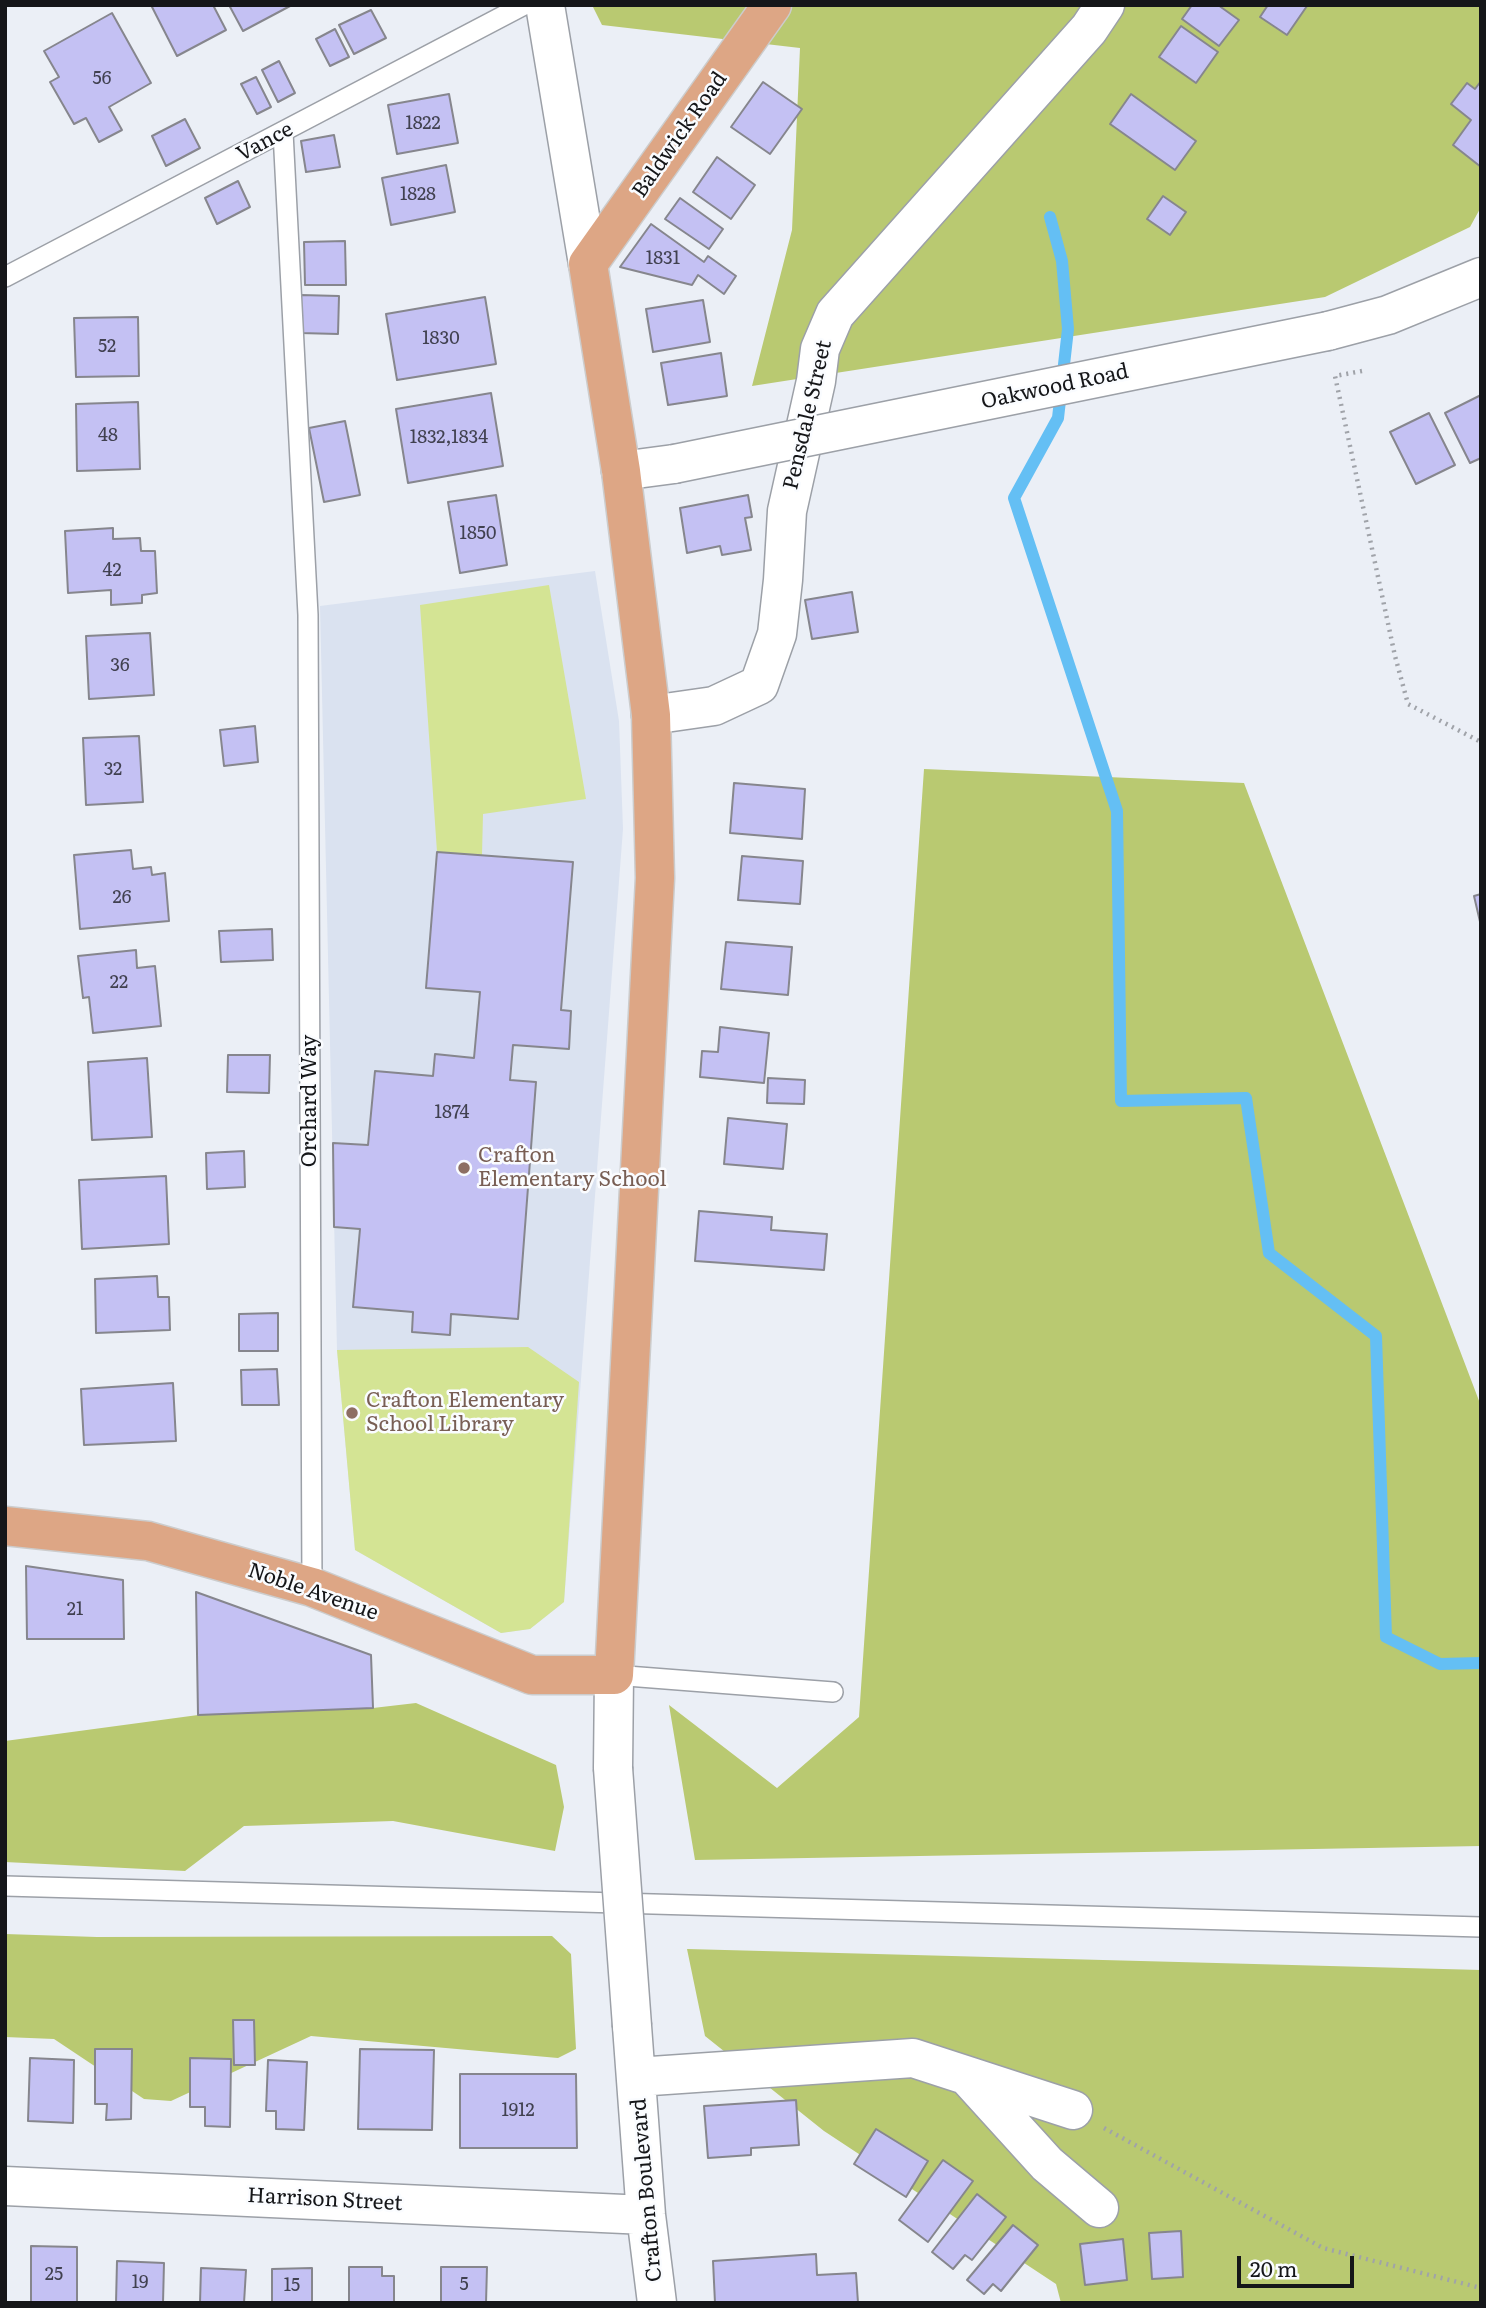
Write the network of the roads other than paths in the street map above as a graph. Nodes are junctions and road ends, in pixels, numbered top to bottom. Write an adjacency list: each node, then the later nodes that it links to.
1 (524, 5): 5 (lane, Vance)
2 (545, 5): 6 (street)
3 (772, 5): 6 (main road, Baldwick Road)
4 (1105, 5): 10 (street, Pensdale Street)
5 (283, 132): 7 (lane, Vance); 12 (lane, Orchard Way)
6 (588, 264): 9 (main road)
7 (5, 277)
8 (1481, 277): 9 (street, Oakwood Road, bridge)
9 (621, 471): 10 (main road)
10 (651, 715): 13 (main road)
11 (5, 1526): 12 (main road, Noble Avenue)
12 (312, 1587): 13 (main road, Noble Avenue)
13 (614, 1675): 14 (lane); 18 (street, Crafton Boulevard, bridge)
14 (833, 1692)
15 (5, 1886): 16 (lane)
16 (1481, 1927)
17 (966, 2076): 18 (street); 19 (street); 21 (street)
18 (637, 2077): 22 (street, Crafton Boulevard)
19 (1073, 2110)
20 (5, 2186): 22 (street, Harrison Street)
21 (1099, 2208)
22 (646, 2215): 23 (street, Crafton Boulevard)
23 (657, 2303)

